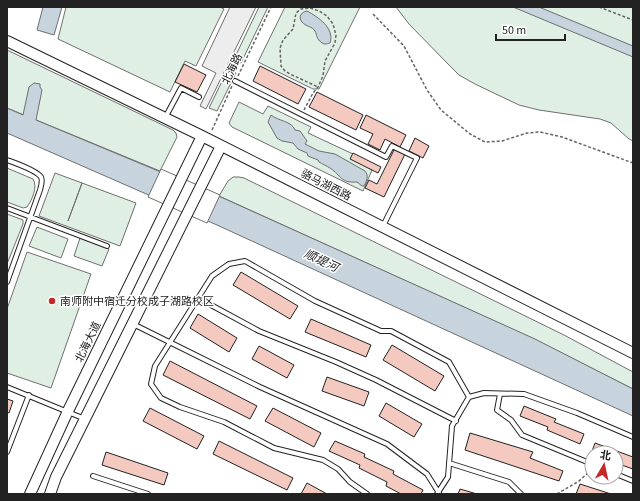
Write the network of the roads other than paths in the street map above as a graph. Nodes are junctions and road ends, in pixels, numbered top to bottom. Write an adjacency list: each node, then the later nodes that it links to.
1 (7, 41): 4 (street, 骆马湖西路)
2 (235, 81): 10 (lane)
3 (199, 98): 4 (lane)
4 (165, 118): 5 (street, 骆马湖西路)
5 (205, 138): 6 (street, 骆马湖西路); 21 (street, 北海大道)
6 (221, 146): 10 (street, 骆马湖西路); 14 (street)
7 (7, 160): 9 (lane)
8 (7, 208): 9 (lane)
9 (31, 217): 11 (lane); 12 (lane)
10 (383, 227): 16 (street, 骆马湖西路)
11 (107, 246)
12 (7, 282)
13 (198, 298): 15 (lane); 20 (lane); 23 (lane)
14 (133, 324): 15 (lane); 22 (street)
15 (170, 343): 31 (lane); 35 (lane)
16 (633, 353)
17 (7, 387): 19 (lane)
18 (500, 394): 20 (lane); 24 (lane); 26 (lane)
19 (29, 395): 21 (lane); 25 (lane)
20 (469, 397): 23 (lane)
21 (68, 411): 22 (lane); 27 (street, 北海大道)
22 (85, 419): 29 (street)
23 (456, 421): 28 (lane)
24 (633, 437)
25 (7, 452)
26 (584, 461)
27 (44, 463): 29 (street); 32 (street, 北海大道)
28 (449, 463): 31 (lane); 36 (lane)
29 (59, 471): 33 (street)
30 (93, 476): 34 (lane)
31 (439, 493)
32 (30, 494)
33 (50, 494)
34 (148, 494)
35 (367, 494)
36 (521, 494)

